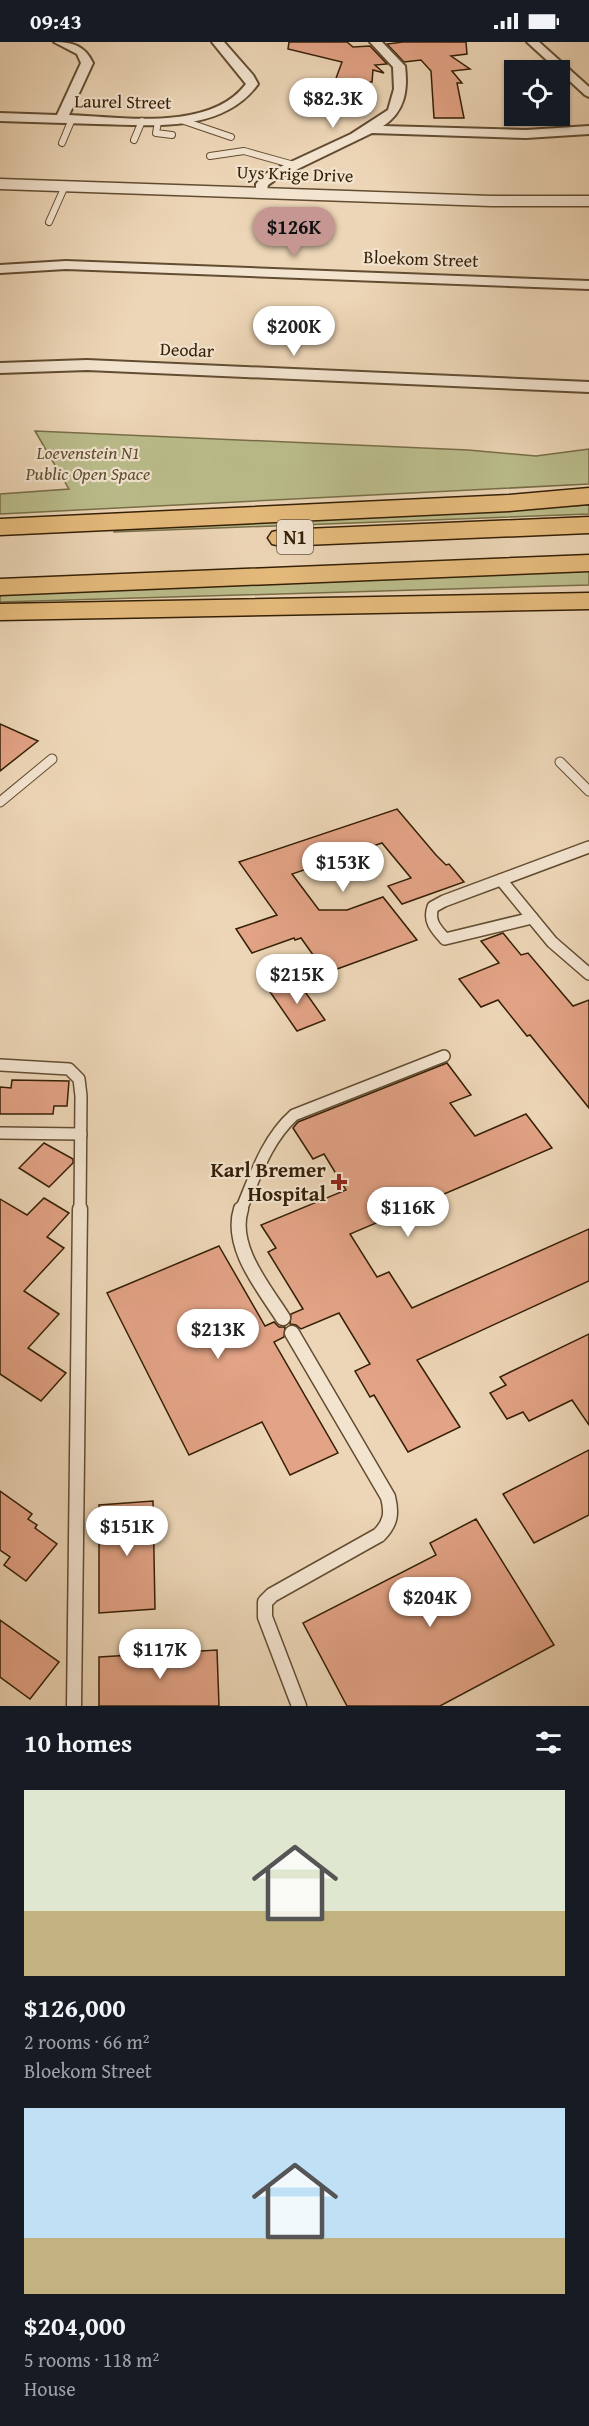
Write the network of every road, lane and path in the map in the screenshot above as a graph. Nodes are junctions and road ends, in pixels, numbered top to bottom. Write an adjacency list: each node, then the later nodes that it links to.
1 (60, 42): 8 (street)
2 (218, 42): 3 (street); 10 (street, Laurel Street)
3 (224, 42)
4 (376, 42): 12 (street)
5 (533, 42): 6 (street)
6 (589, 93)
7 (0, 117): 8 (street, Laurel Street)
8 (67, 119): 9 (street, Laurel Street); 17 (lane)
9 (142, 121): 11 (street, Laurel Street); 16 (lane)
10 (184, 121): 11 (street, Laurel Street); 15 (lane)
11 (158, 122): 14 (lane)
12 (368, 129): 13 (street); 19 (street)
13 (589, 130)
14 (172, 135)
15 (231, 137)
16 (134, 140)
17 (62, 143)
18 (210, 156): 19 (lane)
19 (294, 165): 22 (street)
20 (0, 183): 21 (street, Uys Krige Drive)
21 (65, 186): 22 (street, Uys Krige Drive); 24 (lane)
22 (261, 192): 23 (street, Uys Krige Drive)
23 (589, 201)
24 (49, 222)
25 (0, 269): 26 (street, Bloekom Street)
26 (589, 285)
27 (0, 368): 28 (street, Deodar)
28 (589, 387)
29 (589, 496): 31 (highway)
30 (589, 525): 32 (highway, N1)
31 (0, 527)
32 (0, 549)
33 (589, 563): 34 (highway, N1)
34 (0, 587)
35 (589, 601): 36 (highway)
36 (0, 612)
37 (52, 759): 40 (lane)
38 (560, 762): 39 (lane)
39 (589, 791)
40 (0, 802)
41 (589, 847): 42 (lane)
42 (501, 880): 43 (lane); 43 (lane)
43 (532, 918): 44 (lane)
44 (589, 974)
45 (444, 1056): 49 (lane)
46 (0, 1065): 48 (lane)
47 (0, 1132): 48 (lane)
48 (81, 1134): 51 (lane)
49 (283, 1318)
50 (292, 1333): 52 (lane)
51 (74, 1706)
52 (299, 1706)

